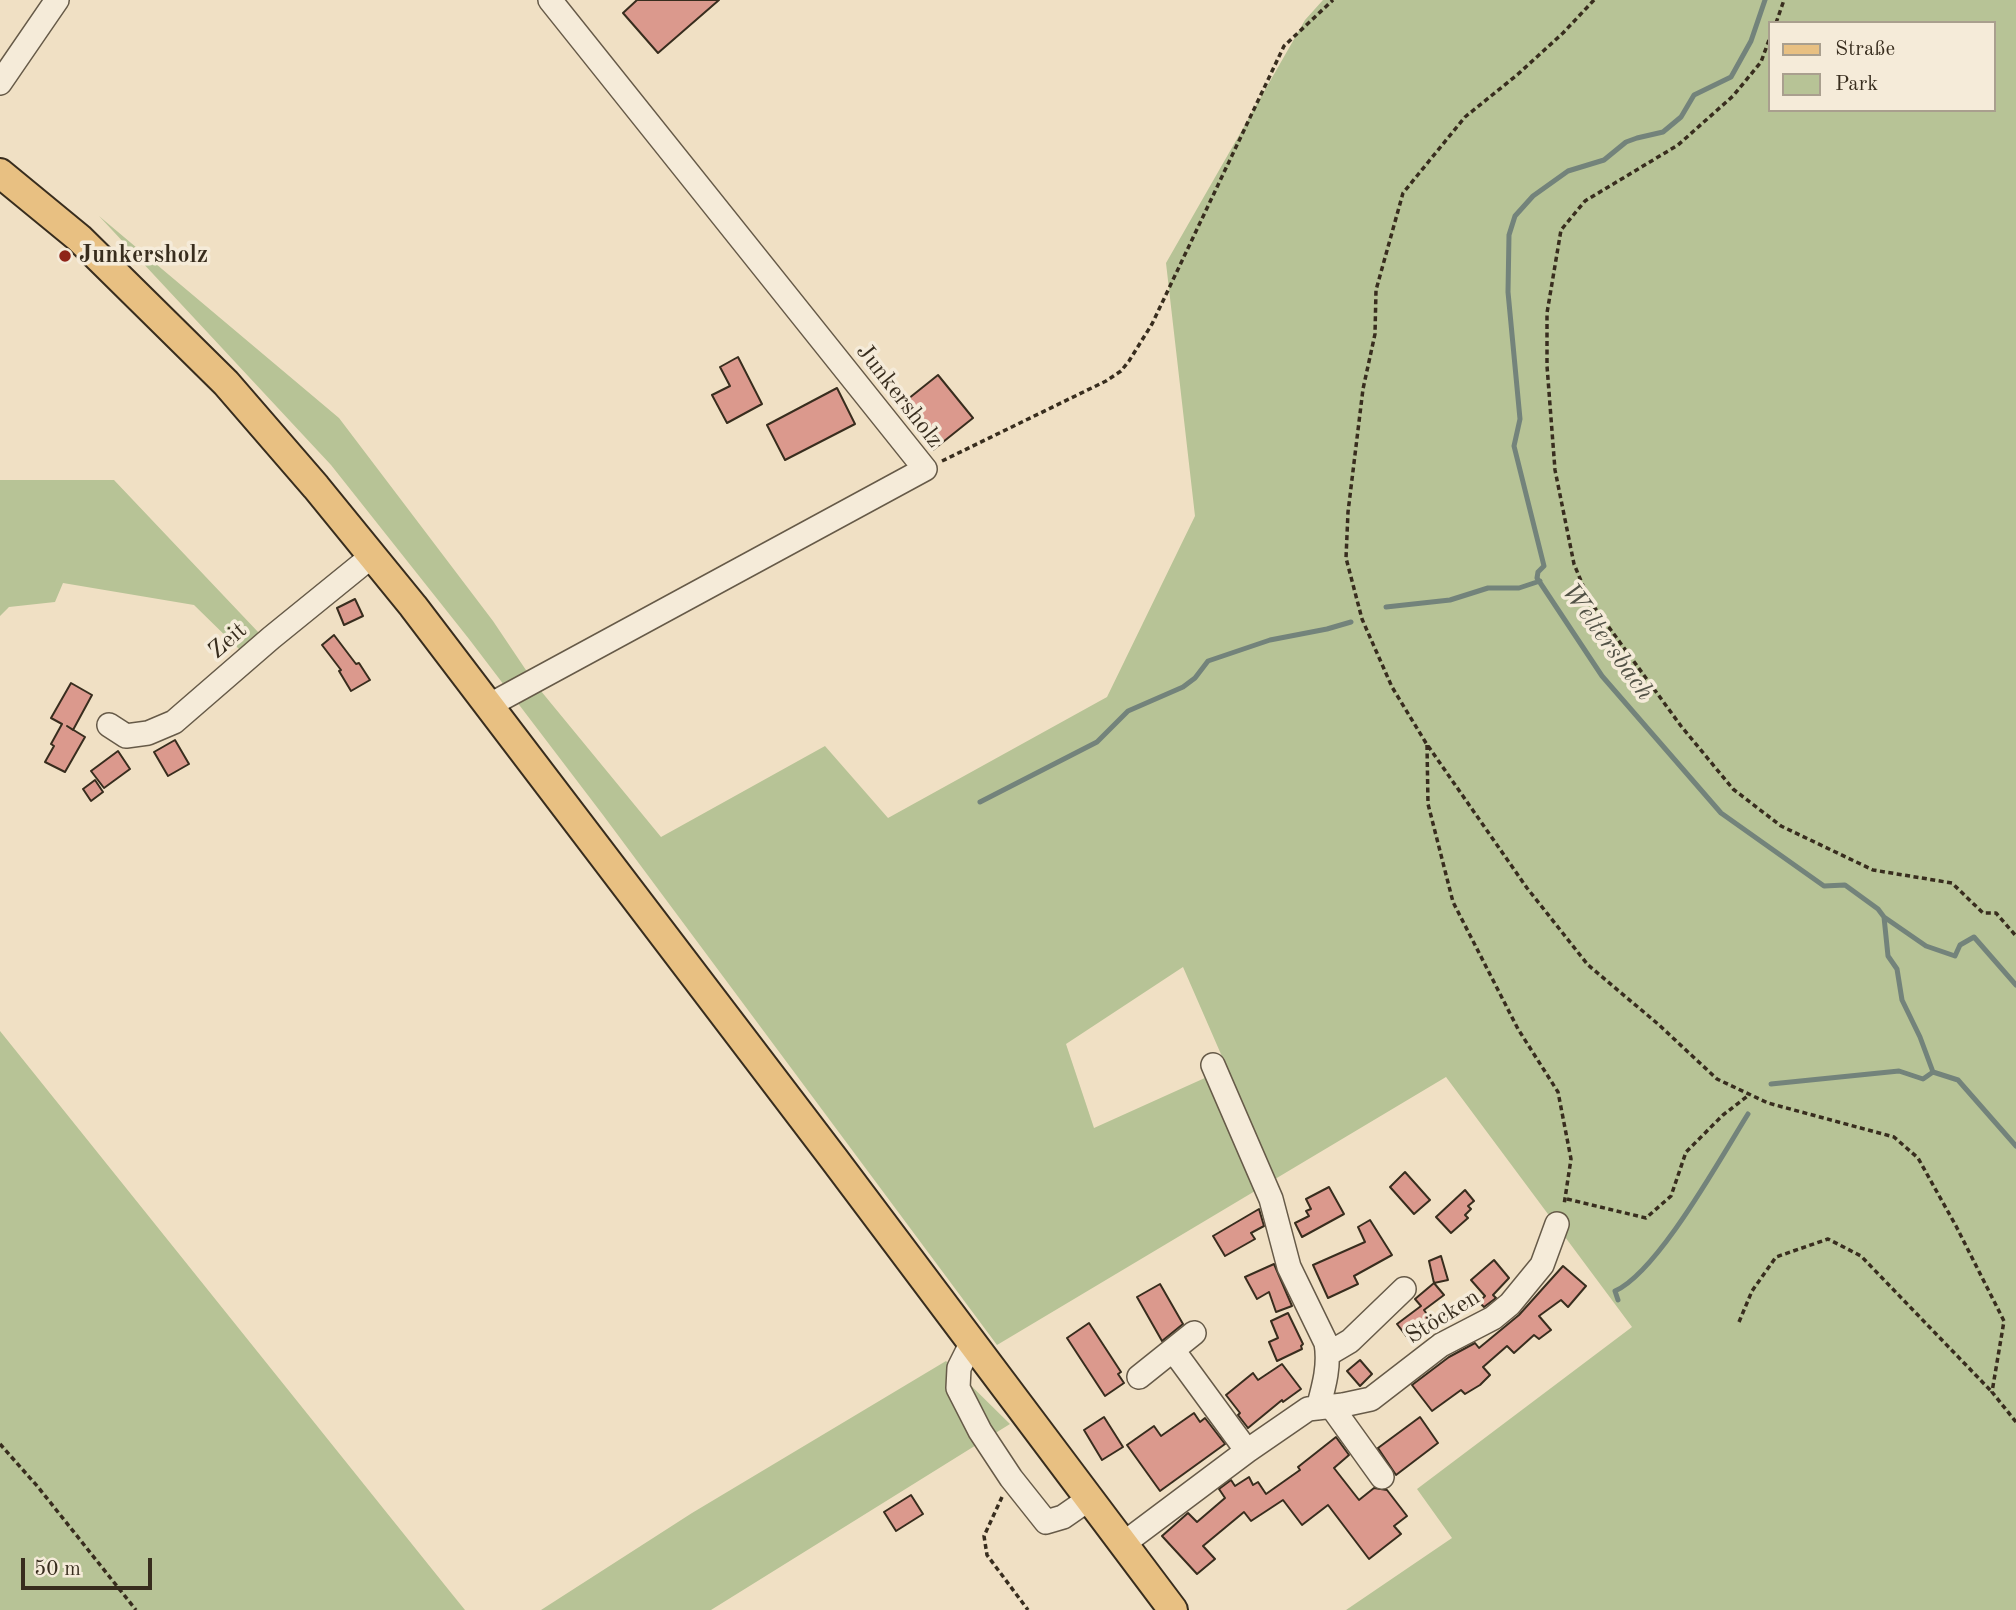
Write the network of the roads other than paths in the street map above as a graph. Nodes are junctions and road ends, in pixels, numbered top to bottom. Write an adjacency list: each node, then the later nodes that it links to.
1 (57, 0): 3 (street)
2 (550, 0): 6 (street, Junkersholz)
3 (0, 83)
4 (3, 181): 5 (main road)
5 (372, 555): 6 (main road); 7 (street, Zeit)
6 (488, 706): 12 (main road)
7 (109, 725)
8 (1213, 1065): 14 (street)
9 (1557, 1224): 16 (street, Stöcken)
10 (1404, 1289): 14 (street, Stöcken)
11 (1194, 1333): 13 (street)
12 (972, 1342): 19 (main road); 19 (street)
13 (1173, 1350): 15 (street); 17 (street)
14 (1328, 1354): 16 (street)
15 (1139, 1377)
16 (1324, 1407): 17 (street, Stöcken); 18 (street)
17 (1247, 1451): 20 (street, Stöcken)
18 (1382, 1477)
19 (1089, 1499): 20 (main road)
20 (1123, 1544): 21 (main road)
21 (1173, 1610)

